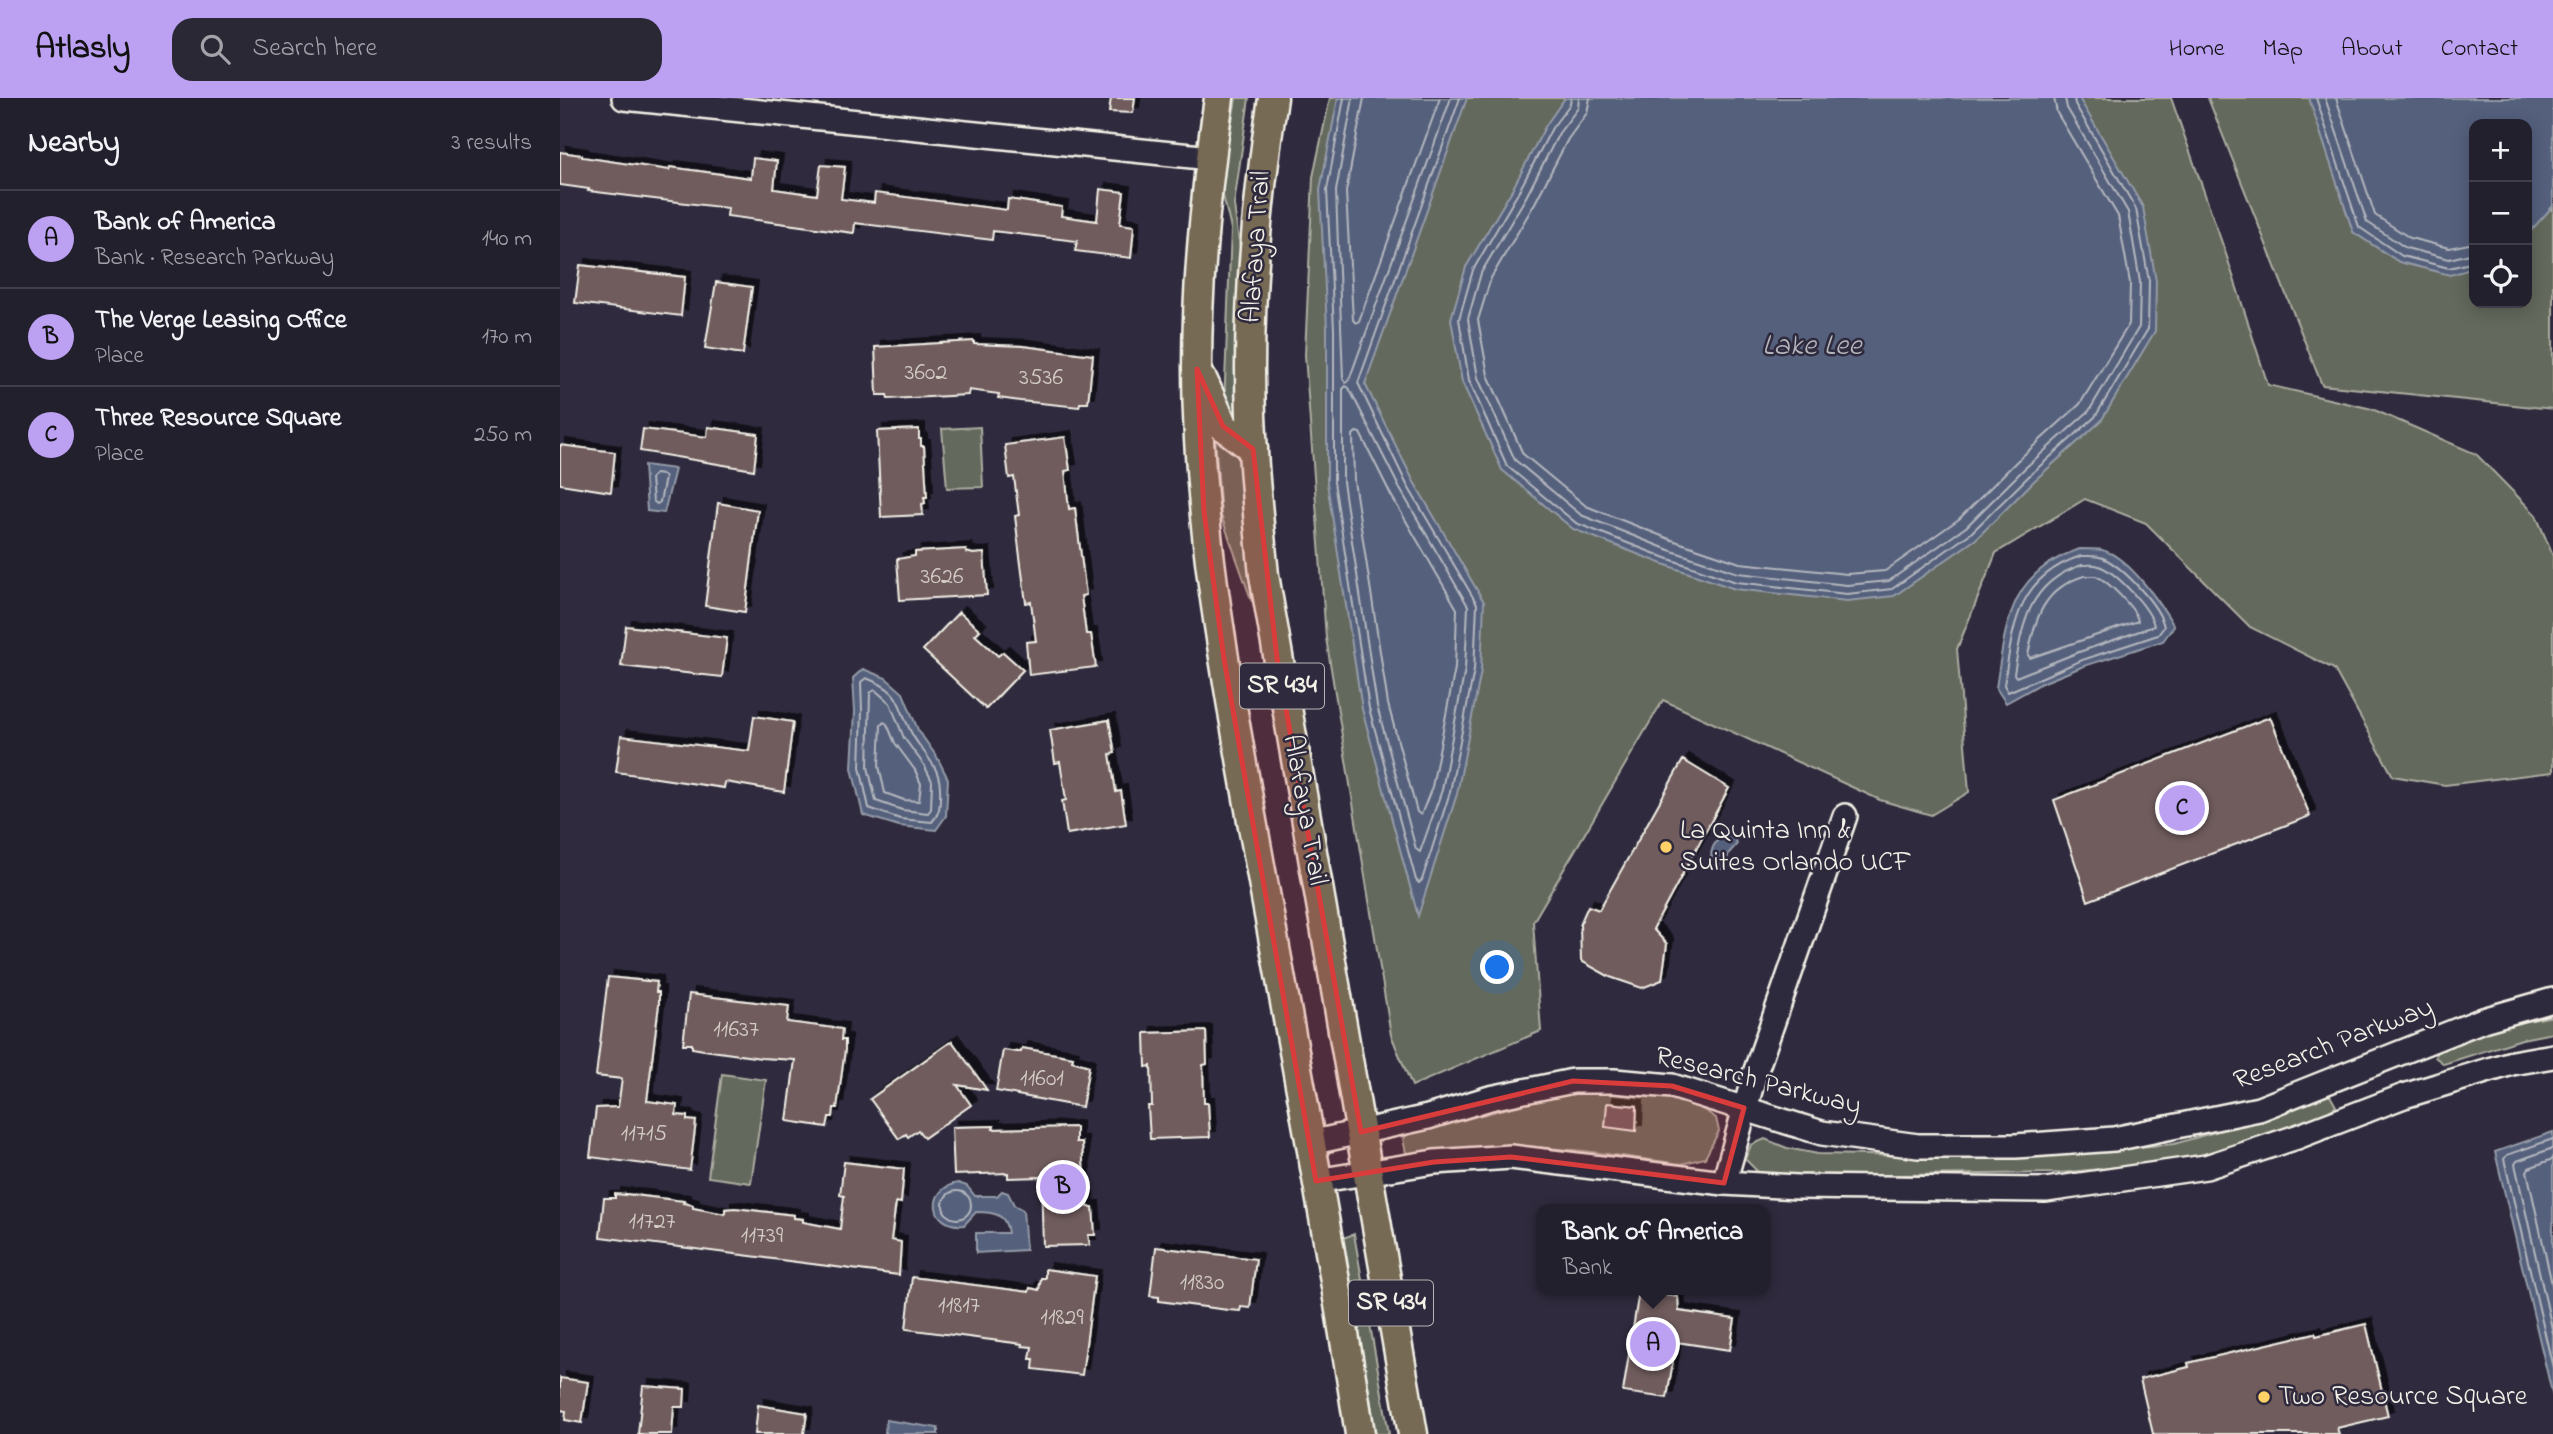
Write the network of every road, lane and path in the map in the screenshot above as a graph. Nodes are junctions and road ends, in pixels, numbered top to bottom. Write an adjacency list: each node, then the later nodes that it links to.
1 (624, 98): 4 (street)
2 (1219, 98): 4 (main road, Alafaya Trail / SR 434)
3 (1273, 98): 6 (main road, Alafaya Trail / SR 434)
4 (1211, 158): 5 (main road, Alafaya Trail / SR 434)
5 (1197, 369): 6 (main road); 12 (main road, Alafaya Trail / SR 434)
6 (1253, 449): 11 (main road, Alafaya Trail / SR 434)
7 (1845, 816): 10 (street)
8 (2553, 1000): 10 (street, Research Parkway)
9 (2553, 1056): 15 (street)
10 (1744, 1108): 11 (street, Research Parkway); 15 (street)
11 (1361, 1132): 12 (street, Research Parkway); 13 (main road, Alafaya Trail / SR 434)
12 (1310, 1143): 14 (main road, Alafaya Trail / SR 434)
13 (1368, 1173): 14 (street); 15 (street); 17 (main road, Alafaya Trail / SR 434)
14 (1316, 1181): 16 (main road, Alafaya Trail / SR 434)
15 (1724, 1183)
16 (1360, 1434)
17 (1413, 1434)

